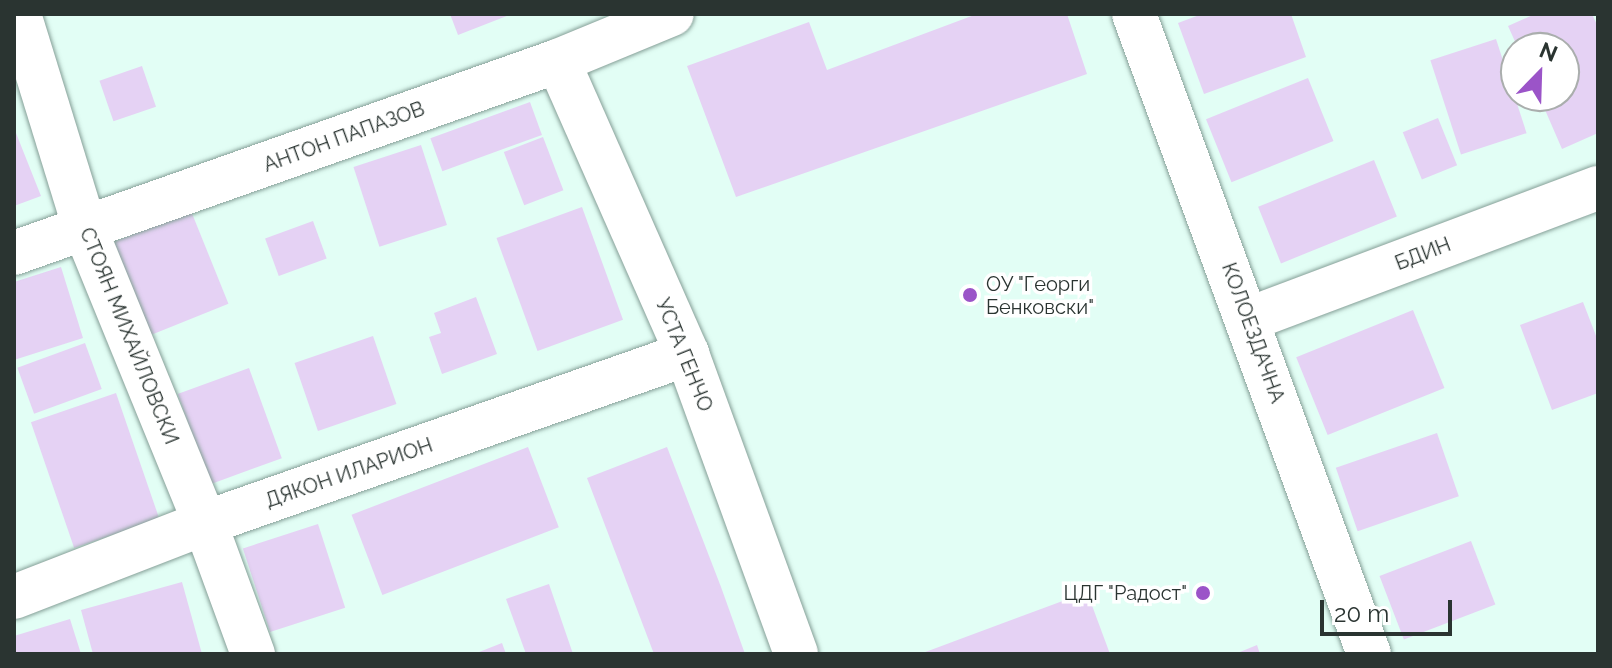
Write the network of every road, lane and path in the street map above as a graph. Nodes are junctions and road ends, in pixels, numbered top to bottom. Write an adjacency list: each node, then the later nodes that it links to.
1 (19, 14): 6 (street, СТОЯН МИХАЙЛОВСКИ)
2 (672, 14): 4 (street, АНТОН ПАПАЗОВ)
3 (1134, 14): 8 (street, КОЛОЕЗДАЧНА)
4 (558, 61): 6 (street, АНТОН ПАПАЗОВ); 9 (street, УСТА ГЕНЧО)
5 (1598, 188): 8 (street, БДИН)
6 (85, 229): 7 (street, АНТОН ПАПАЗОВ); 10 (street, СТОЯН МИХАЙЛОВСКИ)
7 (14, 253)
8 (1249, 319): 14 (street, КОЛОЕЗДАЧНА)
9 (687, 354): 10 (street, ДЯКОН ИЛАРИОН); 13 (street, УСТА ГЕНЧО)
10 (205, 523): 11 (street, ДЯКОН ИЛАРИОН); 12 (street, СТОЯН МИХАЙЛОВСКИ)
11 (14, 597)
12 (253, 654)
13 (796, 654)
14 (1369, 654)

